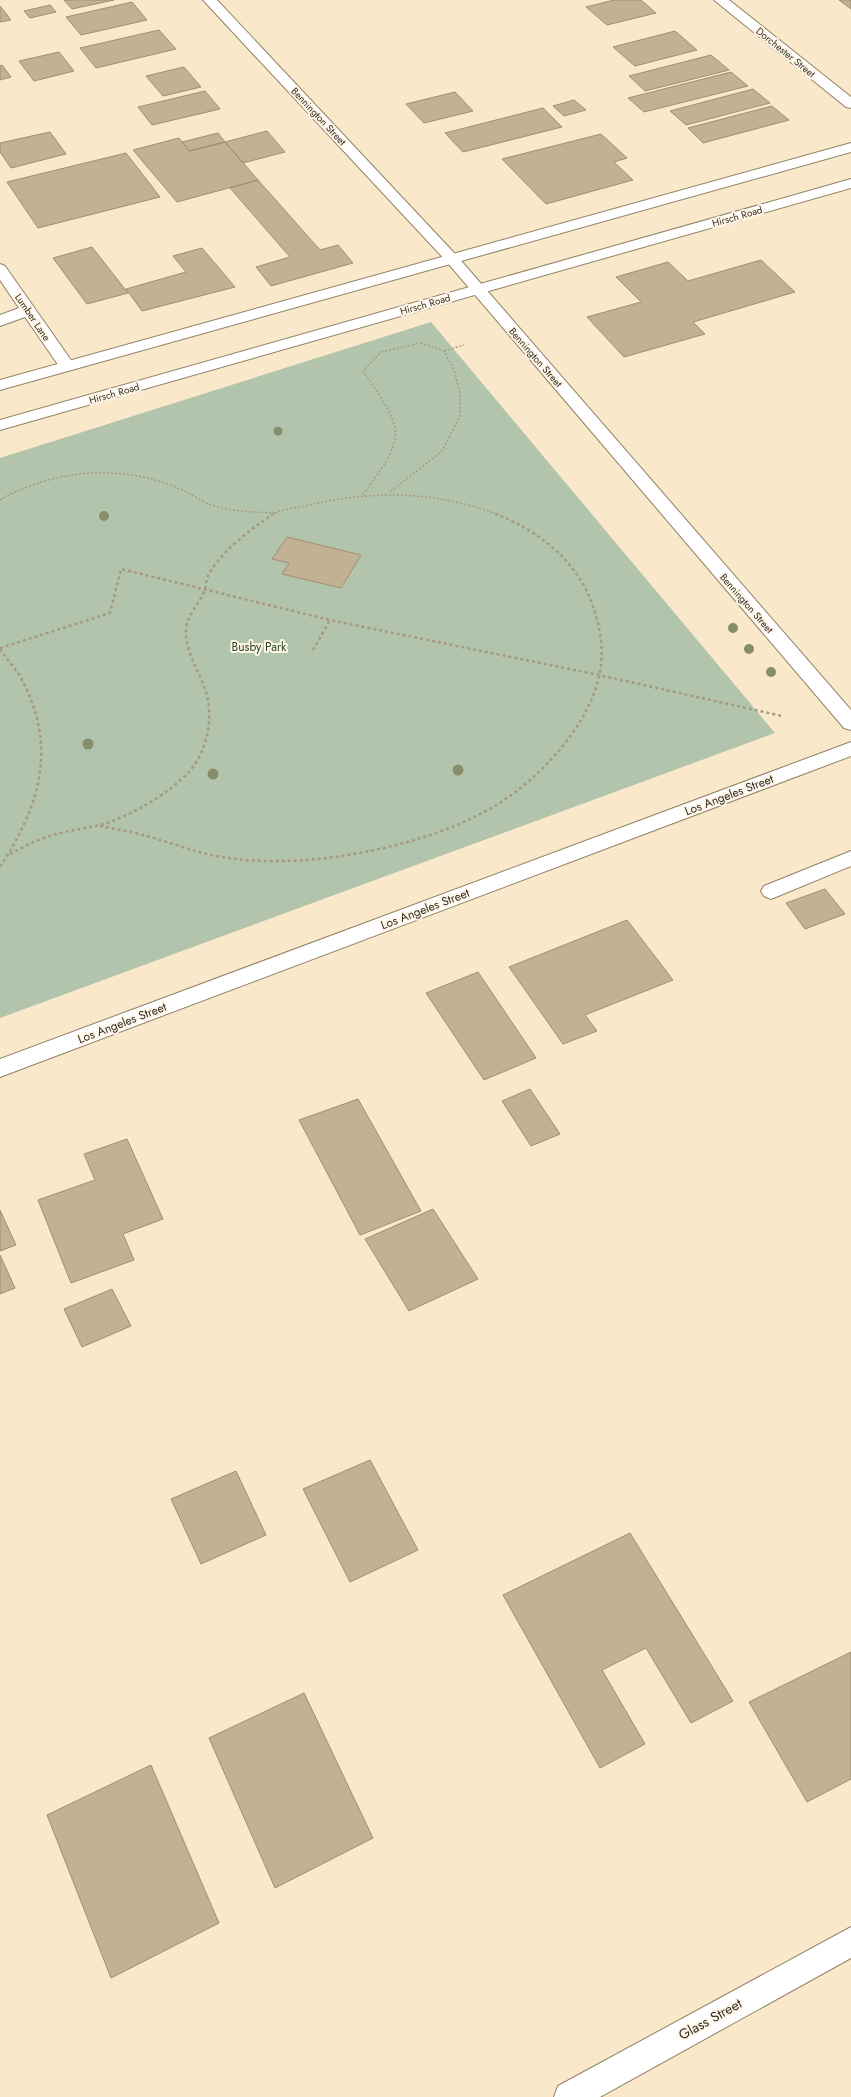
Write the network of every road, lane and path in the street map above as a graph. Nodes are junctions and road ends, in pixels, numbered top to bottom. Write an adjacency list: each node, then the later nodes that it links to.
1 (210, 0): 6 (street, Bennington Street)
2 (721, 0): 3 (street, Dorchester Street)
3 (851, 104)
4 (851, 147): 6 (street)
5 (851, 183): 8 (street, Hirsch Road)
6 (452, 259): 8 (street, Bennington Street); 13 (street)
7 (0, 269): 9 (street, Lumber Lane)
8 (478, 289): 15 (street, Hirsch Road); 26 (street, Bennington Street)
9 (28, 310): 10 (street); 13 (street, Lumber Lane)
10 (0, 321)
11 (464, 345): 12 (path)
12 (444, 351): 16 (path); 17 (path)
13 (67, 366): 14 (street)
14 (0, 385)
15 (0, 425)
16 (390, 492): 17 (path); 24 (path)
17 (362, 495): 19 (path)
18 (0, 500): 19 (path)
19 (275, 513): 20 (path)
20 (207, 589): 21 (path); 22 (path); 28 (path)
21 (330, 620): 23 (path); 24 (path)
22 (0, 648): 29 (path)
23 (313, 650)
24 (599, 676): 25 (path); 28 (path)
25 (782, 716)
26 (851, 723)
27 (851, 750): 33 (street, Los Angeles Street)
28 (100, 826): 29 (path)
29 (10, 854): 31 (path)
30 (851, 858): 32 (street)
31 (0, 867)
32 (770, 891)
33 (0, 1068)
34 (851, 1942): 35 (street, Glass Street)
35 (569, 2097)

